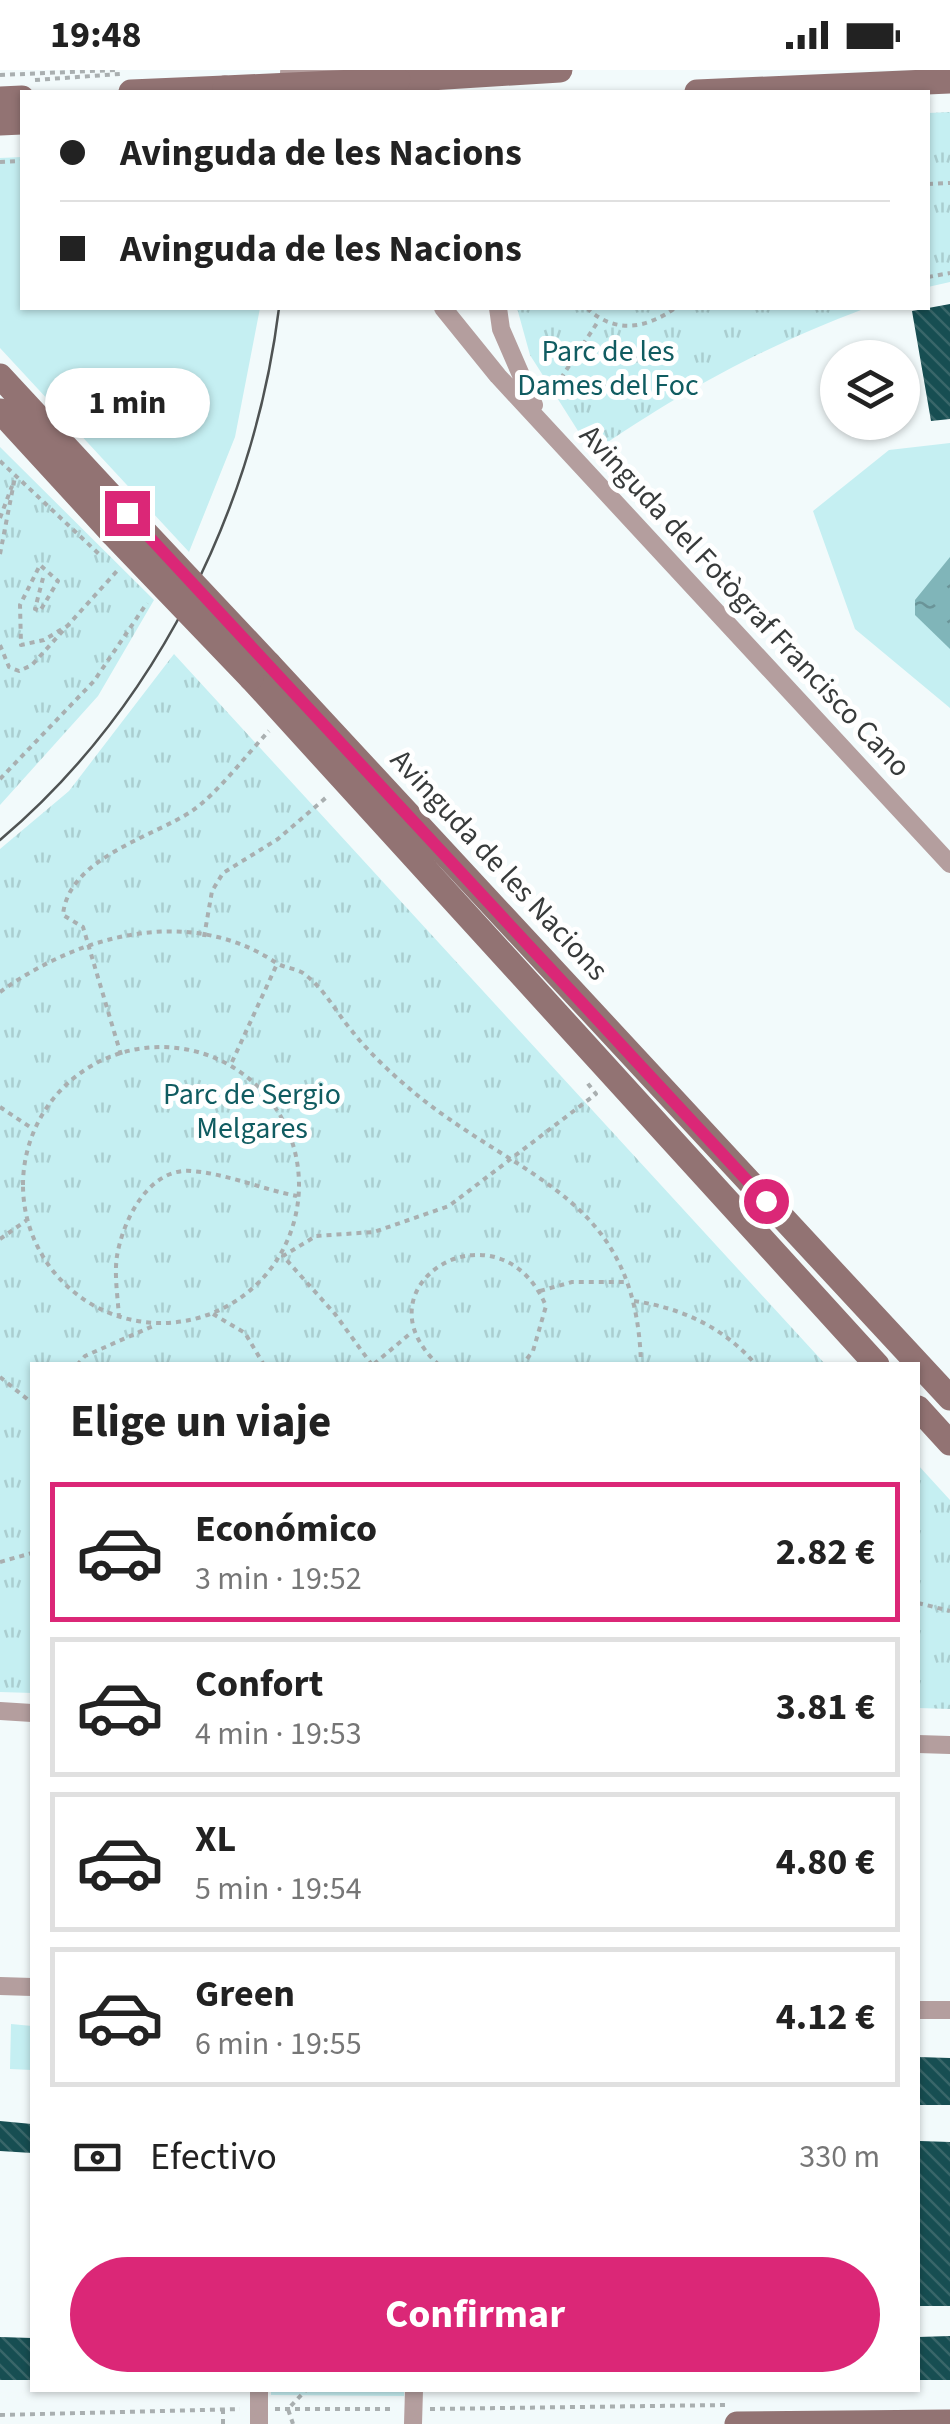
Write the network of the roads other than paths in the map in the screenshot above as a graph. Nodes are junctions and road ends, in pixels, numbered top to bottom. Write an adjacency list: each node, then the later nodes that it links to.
1 (338, 70): 5 (street, bridge)
2 (560, 70): 5 (street, bridge)
3 (950, 81): 6 (street)
4 (130, 83): 5 (street)
5 (225, 88)
6 (763, 90)
7 (445, 310): 11 (street, Avinguda del Fotògraf Francisco Cano)
8 (498, 310): 11 (street, Avinguda del Fotògraf Francisco Cano)
9 (0, 376): 12 (street, Avinguda de les Nacions)
10 (0, 411): 12 (street, Avinguda de les Nacions)
11 (540, 419): 14 (street, Avinguda del Fotògraf Francisco Cano)
12 (119, 523): 13 (street, Avinguda de les Nacions, bridge)
13 (260, 671): 15 (street, Avinguda de les Nacions); 16 (street, Avinguda de les Nacions)
14 (950, 864)
15 (874, 1362)
16 (916, 1362)
17 (920, 1366): 18 (street, Avinguda de les Nacions)
18 (950, 1398)
19 (920, 1410): 20 (street)
20 (950, 1443)
21 (0, 1712): 22 (street)
22 (30, 1712)
23 (920, 1744): 24 (street)
24 (950, 1745)
25 (0, 1986): 26 (street)
26 (30, 1987)
27 (920, 2010): 28 (street)
28 (950, 2010)
29 (731, 2415): 30 (street)
30 (950, 2422)

